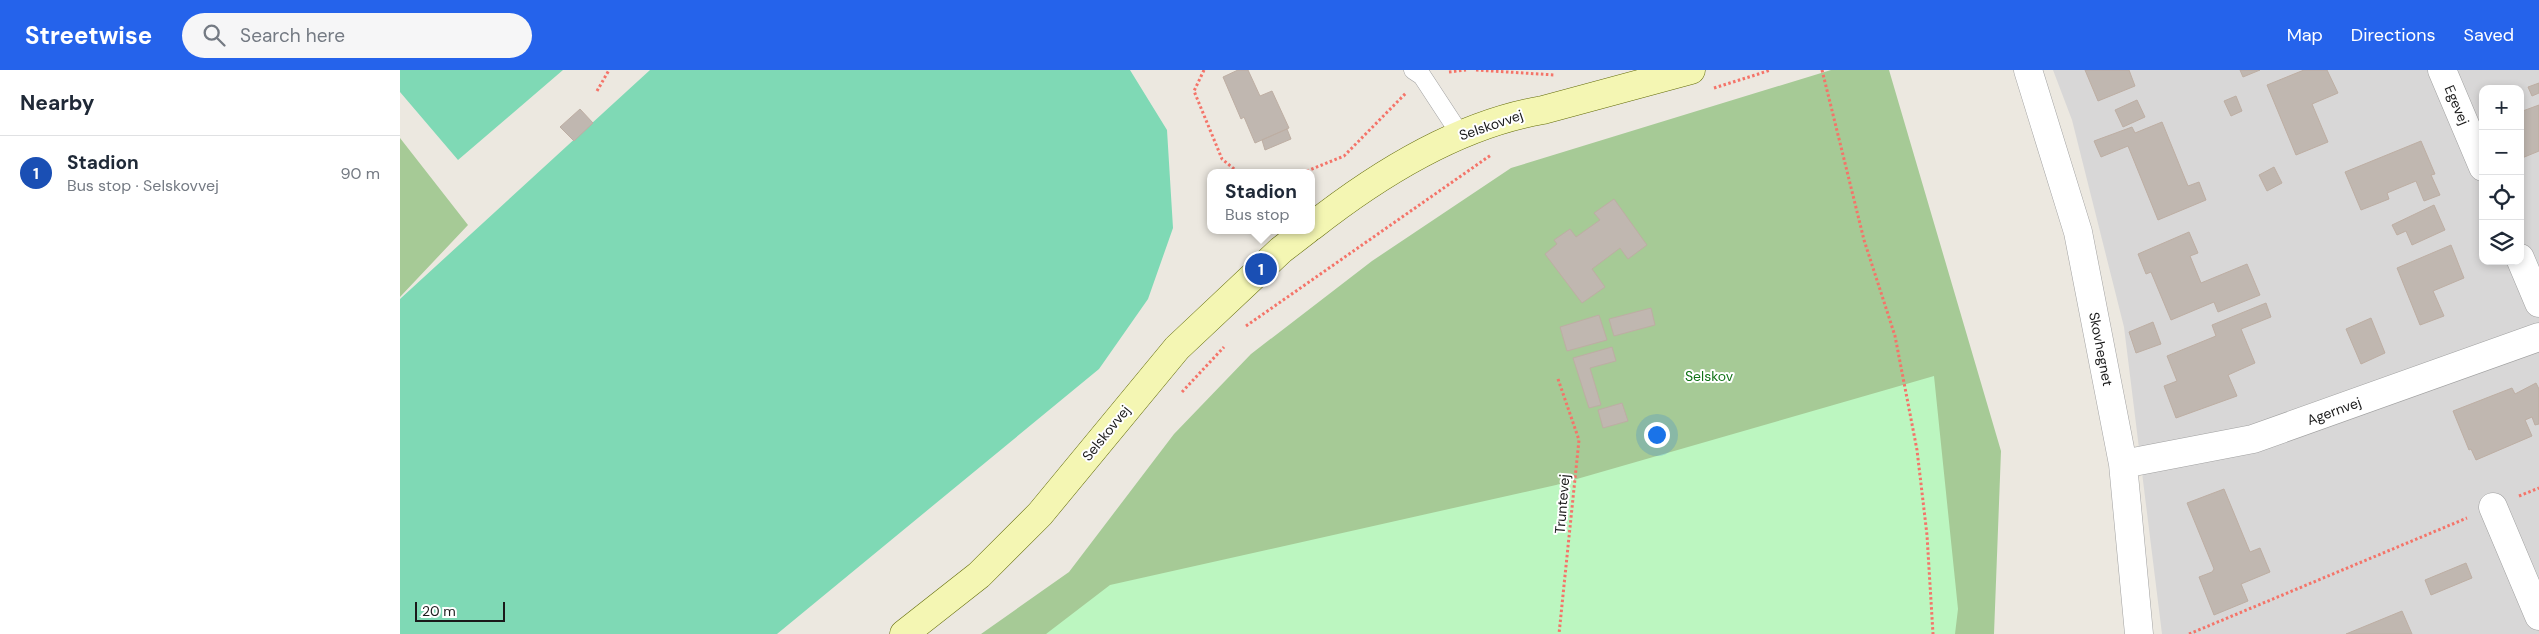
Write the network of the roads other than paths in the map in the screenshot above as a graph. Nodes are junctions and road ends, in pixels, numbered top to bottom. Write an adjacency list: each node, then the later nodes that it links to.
1 (2028, 70): 12 (street, Skovhegnet)
2 (2442, 70): 6 (street, Egevej)
3 (1417, 73): 5 (lane)
4 (1700, 80): 5 (street, Selskovvej)
5 (1460, 134): 7 (street, Selskovvej)
6 (2479, 158)
7 (1315, 224)
8 (1302, 234): 15 (street, Selskovvej)
9 (2523, 265): 10 (street)
10 (2539, 303)
11 (2539, 337): 12 (street, Agernvej)
12 (2123, 464): 16 (street, Skovhegnet)
13 (2493, 507): 14 (street)
14 (2539, 616)
15 (904, 634)
16 (2139, 634)

